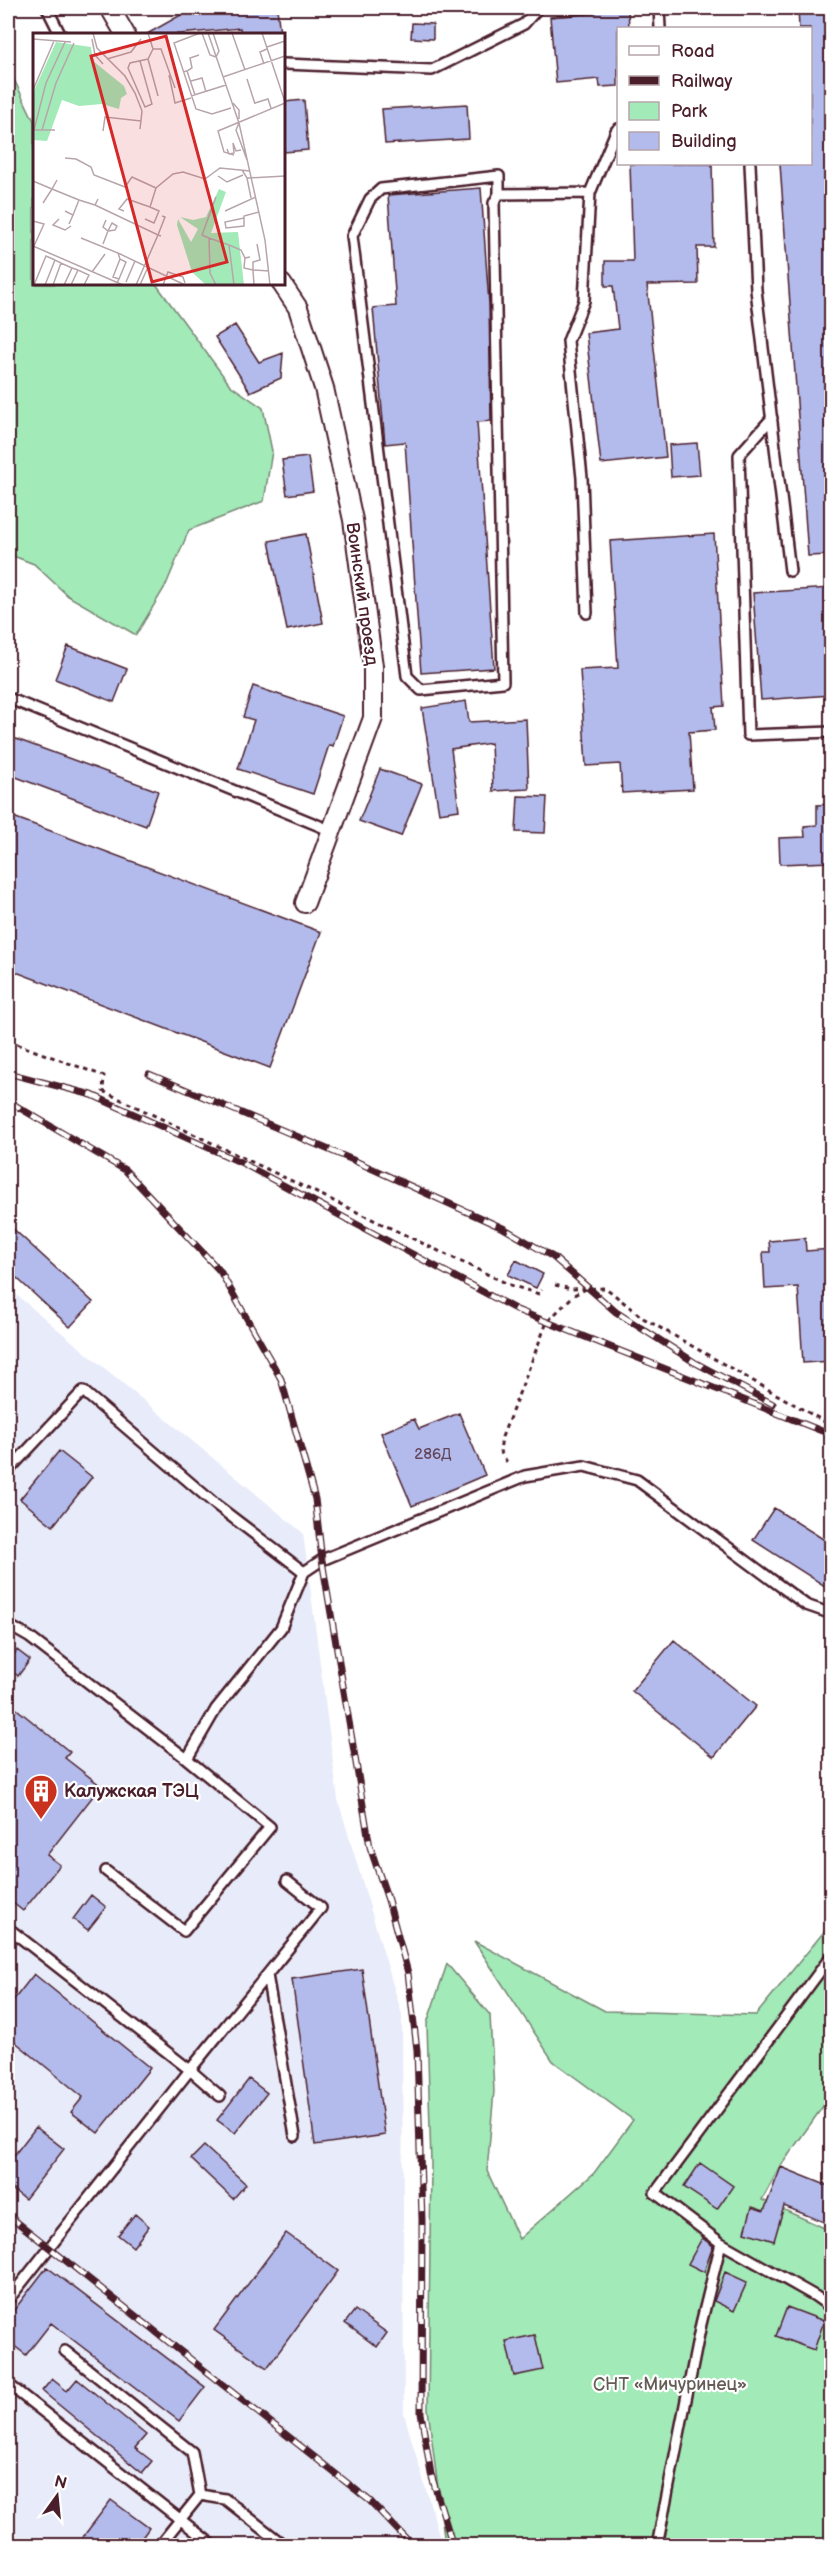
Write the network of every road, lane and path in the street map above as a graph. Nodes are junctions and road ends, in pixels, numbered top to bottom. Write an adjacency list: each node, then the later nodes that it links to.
1 (47, 8): 6 (lane)
2 (110, 8): 7 (street)
3 (538, 8): 8 (lane)
4 (659, 8): 5 (lane)
5 (660, 27)
6 (60, 33)
7 (124, 33)
8 (285, 64)
9 (617, 130): 11 (lane)
10 (750, 165): 14 (lane)
11 (590, 193): 12 (lane); 16 (lane)
12 (499, 194): 12 (lane)
13 (283, 285): 19 (street, Воинский проезд)
14 (772, 418): 15 (lane); 18 (lane)
15 (790, 571)
16 (587, 613)
17 (8, 698): 19 (lane)
18 (831, 732)
19 (332, 831): 20 (street, Воинский проезд)
20 (305, 903)
21 (8, 1041): 24 (path)
22 (555, 1285): 23 (path)
23 (589, 1288): 25 (path); 26 (path)
24 (542, 1290)
25 (831, 1426)
26 (507, 1462)
27 (8, 1471): 28 (lane)
28 (304, 1572): 29 (lane); 31 (lane)
29 (831, 1614)
30 (8, 1625): 31 (lane)
31 (187, 1759): 32 (lane)
32 (106, 1871)
33 (287, 1881): 36 (lane)
34 (8, 1928): 37 (lane)
35 (831, 1955): 40 (lane)
36 (267, 1975): 37 (lane); 39 (lane)
37 (190, 2070): 38 (lane); 41 (lane)
38 (220, 2096)
39 (295, 2136)
40 (721, 2243): 42 (lane); 50 (lane)
41 (8, 2300)
42 (831, 2308)
43 (65, 2351): 45 (lane)
44 (8, 2384): 46 (lane)
45 (200, 2495): 46 (lane); 49 (lane)
46 (179, 2518): 47 (lane); 48 (lane)
47 (159, 2546)
48 (214, 2546)
49 (285, 2546)
50 (657, 2546)

